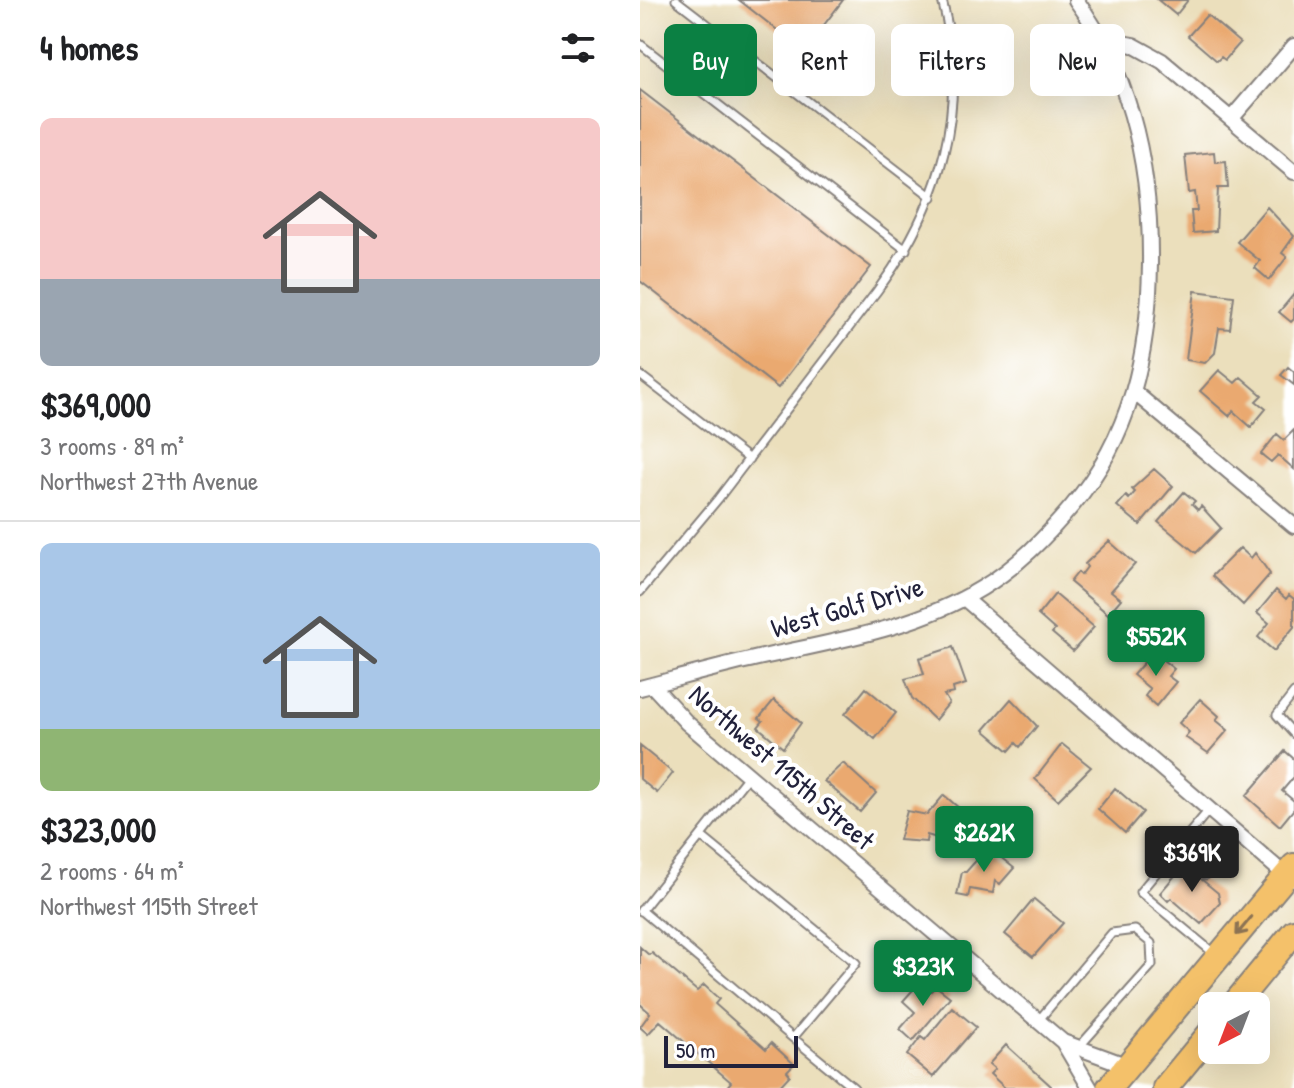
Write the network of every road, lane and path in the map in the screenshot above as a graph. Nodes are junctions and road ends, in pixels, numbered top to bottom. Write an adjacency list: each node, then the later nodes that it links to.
1 (676, 0): 11 (lane)
2 (942, 0): 11 (lane)
3 (1076, 0): 4 (street, West Golf Drive)
4 (1090, 24)
5 (640, 44): 12 (lane)
6 (1125, 46): 9 (street)
7 (1294, 46): 9 (street)
8 (1123, 96): 14 (street, West Golf Drive)
9 (1231, 119): 10 (street)
10 (1294, 172)
11 (932, 197): 12 (lane)
12 (906, 250): 15 (lane)
13 (640, 375): 15 (lane)
14 (1134, 392): 16 (street); 18 (street, West Golf Drive)
15 (749, 459): 17 (lane)
16 (1294, 526)
17 (640, 592)
18 (964, 598): 19 (street, West Golf Drive); 23 (street)
19 (646, 686): 22 (street, Northwest 115th Street)
20 (1294, 693): 21 (lane)
21 (1294, 734)
22 (749, 775): 24 (lane); 32 (street, Northwest 115th Street)
23 (1209, 810): 25 (street); 30 (lane)
24 (701, 836): 28 (lane); 33 (lane)
25 (1239, 836): 26 (lane); 27 (street)
26 (1206, 875)
27 (1291, 875): 30 (main road, one-way to 30)
28 (641, 911): 33 (lane)
29 (1294, 932): 31 (main road)
30 (1218, 957): 37 (main road)
31 (1245, 992)
32 (1038, 1021): 34 (street, Northwest 115th Street); 36 (lane)
33 (793, 1038): 38 (lane)
34 (1063, 1042): 36 (street, Northwest 115th Street); 39 (street, Northwest 115th Street)
35 (1198, 1048): 41 (main road)
36 (1078, 1049): 37 (street, Northwest 115th Street)
37 (1128, 1066): 40 (main road)
38 (854, 1088)
39 (1090, 1088)
40 (1109, 1088)
41 (1165, 1088)

